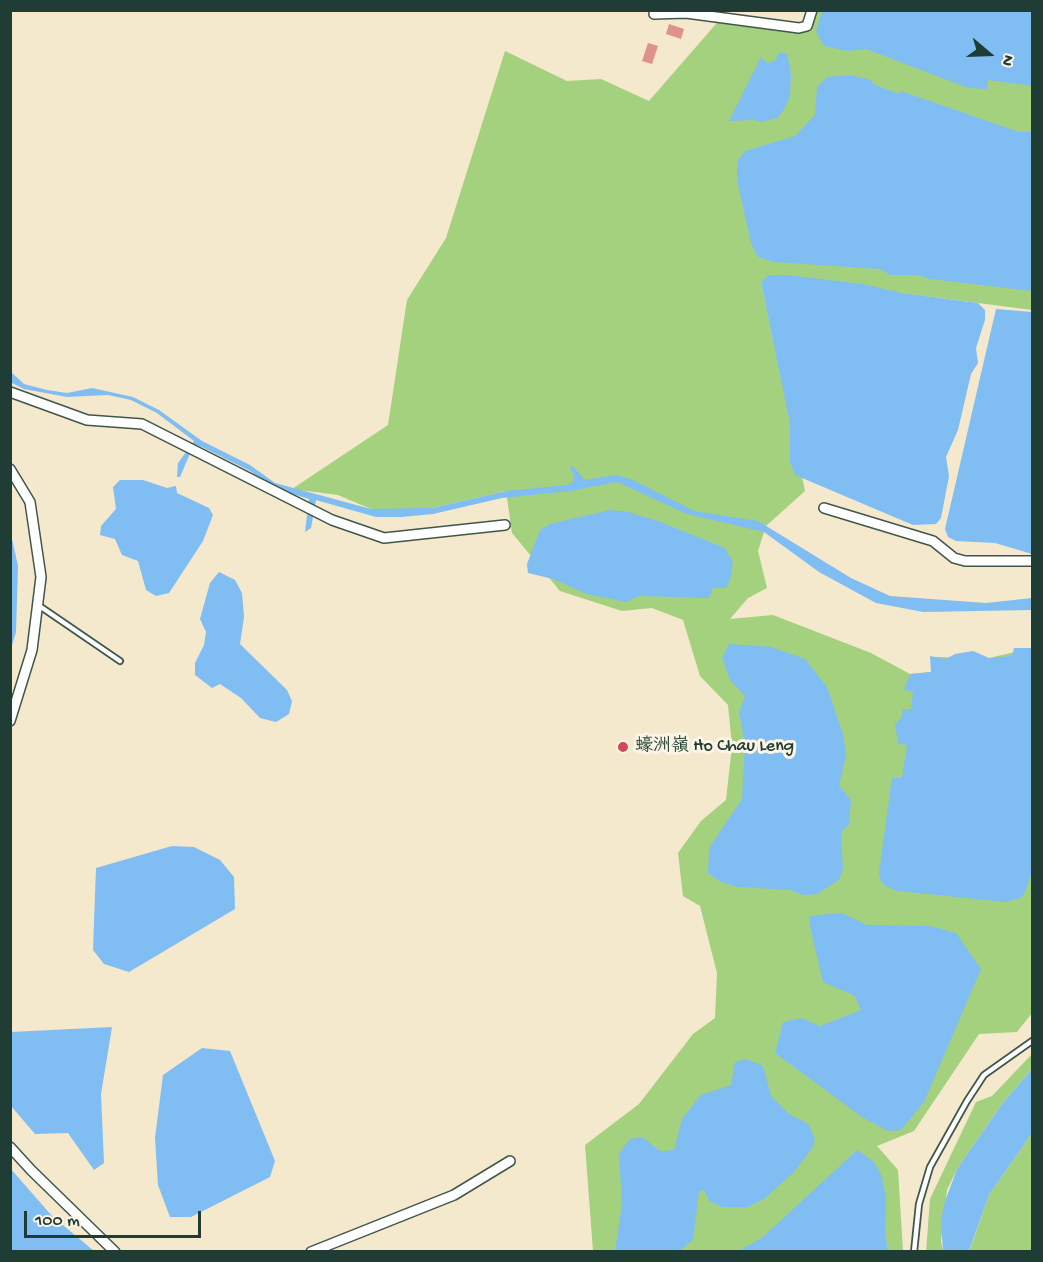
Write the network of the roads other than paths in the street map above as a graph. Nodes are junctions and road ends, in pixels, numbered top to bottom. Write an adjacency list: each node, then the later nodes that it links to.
1 (812, 10): 2 (street)
2 (654, 14)
3 (10, 392): 6 (street)
4 (10, 469): 8 (street)
5 (824, 508): 7 (street)
6 (505, 525)
7 (1032, 561)
8 (38, 605): 9 (lane); 10 (street)
9 (120, 661)
10 (10, 721)
11 (1032, 1041): 16 (lane)
12 (10, 1147): 14 (street)
13 (510, 1161): 15 (street)
14 (115, 1251)
15 (310, 1251)
16 (914, 1251)

